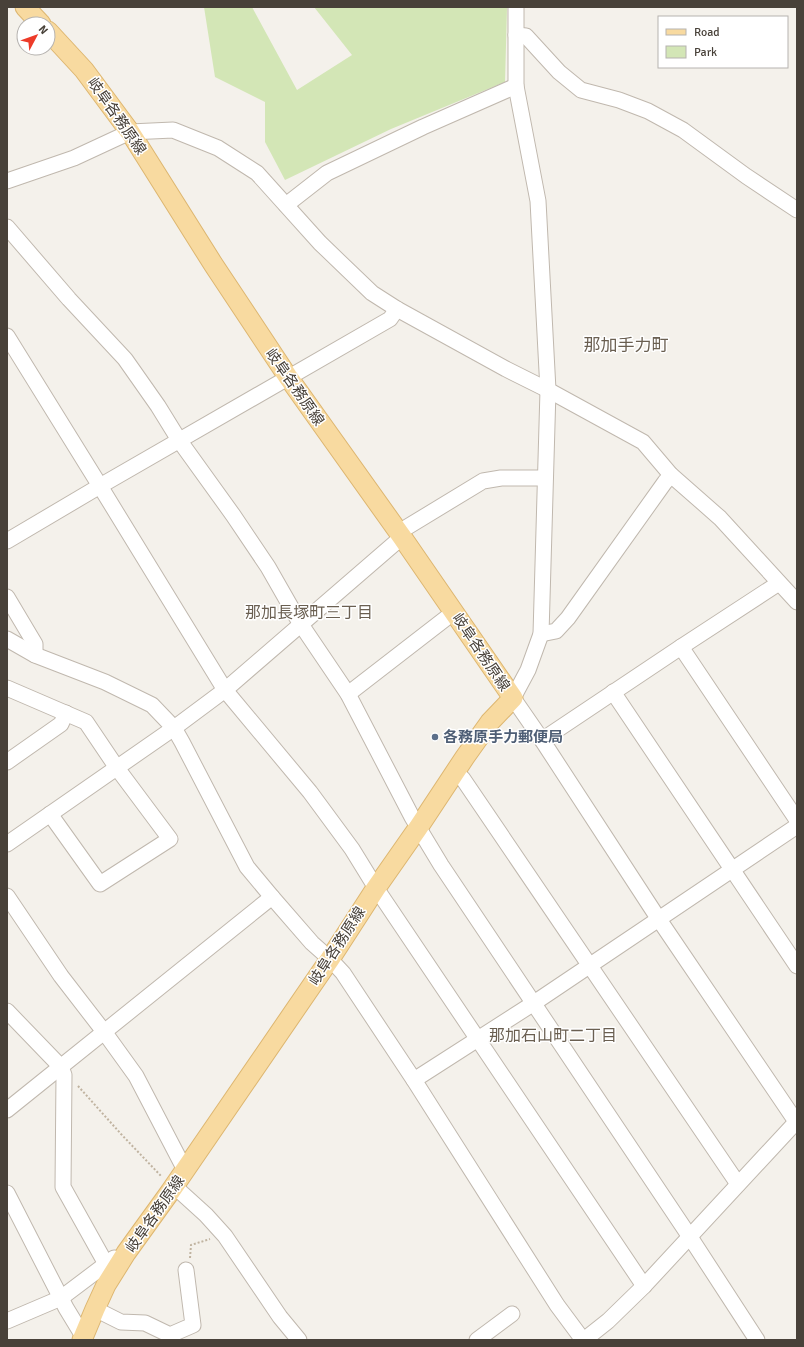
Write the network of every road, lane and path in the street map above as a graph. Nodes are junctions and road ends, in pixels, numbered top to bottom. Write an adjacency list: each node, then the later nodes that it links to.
1 (25, 7): 3 (main road)
2 (516, 7): 4 (street)
3 (34, 16)
4 (516, 35): 6 (street); 10 (street)
5 (56, 40): 7 (main road, 岐阜各務原線)
6 (516, 86): 9 (street); 15 (street)
7 (130, 132): 8 (street); 9 (street); 14 (main road, 岐阜各務原線)
8 (7, 181)
9 (286, 204): 12 (street)
10 (797, 210)
11 (7, 227): 16 (street)
12 (397, 309): 14 (street); 15 (street)
13 (7, 336): 19 (street)
14 (288, 378): 16 (street); 20 (main road, 岐阜各務原線)
15 (548, 390): 17 (street); 18 (street)
16 (179, 440): 19 (street); 26 (street)
17 (671, 475): 22 (street); 27 (street)
18 (545, 478): 20 (street); 27 (street)
19 (100, 486): 21 (street); 32 (street)
20 (400, 534): 25 (main road, 岐阜各務原線); 26 (street)
21 (7, 541)
22 (779, 583): 24 (street); 29 (street)
23 (7, 597): 30 (street)
24 (797, 602)
25 (454, 612): 34 (street); 35 (main road, 岐阜各務原線)
26 (300, 623): 32 (street); 34 (street)
27 (541, 634): 35 (street)
28 (7, 639): 30 (street)
29 (681, 647): 33 (street); 43 (street)
30 (35, 655): 37 (street)
31 (7, 688): 36 (street)
32 (225, 690): 37 (street); 48 (street)
33 (613, 692): 38 (street); 47 (street)
34 (348, 694): 45 (street)
35 (512, 698): 38 (street); 41 (main road, 岐阜各務原線)
36 (66, 713): 39 (street); 40 (street)
37 (174, 728): 40 (street); 50 (street)
38 (542, 740): 51 (street)
39 (7, 762)
40 (117, 768): 42 (street); 42 (street)
41 (455, 772): 45 (main road, 岐阜各務原線); 53 (street)
42 (50, 814): 46 (street)
43 (797, 820)
44 (797, 826): 47 (street)
45 (418, 828): 48 (main road, 岐阜各務原線); 55 (street)
46 (7, 844)
47 (732, 869): 51 (street); 54 (street)
48 (376, 888): 52 (main road, 岐阜各務原線); 58 (street)
49 (7, 896): 57 (street)
50 (272, 897): 52 (street); 57 (street)
51 (658, 918): 53 (street); 62 (street)
52 (330, 959): 60 (street); 63 (main road, 岐阜各務原線)
53 (590, 965): 55 (street); 64 (street)
54 (797, 966)
55 (534, 1003): 58 (street); 68 (street)
56 (7, 1011): 59 (street)
57 (105, 1032): 59 (street); 63 (street)
58 (477, 1040): 60 (street); 72 (street)
59 (61, 1067): 61 (street); 65 (path); 70 (street)
60 (414, 1080): 81 (street)
61 (7, 1110)
62 (797, 1122): 64 (street)
63 (186, 1170): 65 (main road, 岐阜各務原線)
64 (738, 1184): 68 (street)
65 (174, 1186): 67 (street); 69 (main road, 岐阜各務原線)
66 (7, 1193): 73 (street)
67 (224, 1235): 71 (path); 79 (street)
68 (690, 1237): 72 (street); 82 (street)
69 (126, 1254): 70 (street); 74 (main road, 岐阜各務原線)
70 (106, 1264): 73 (street)
71 (186, 1270): 77 (street)
72 (644, 1286): 81 (street)
73 (61, 1298): 76 (street); 78 (street)
74 (95, 1309): 77 (street); 78 (main road, 岐阜各務原線)
75 (512, 1314): 80 (street)
76 (7, 1321)
77 (169, 1337)
78 (83, 1338)
79 (299, 1340)
80 (477, 1340)
81 (583, 1340)
82 (757, 1340)

